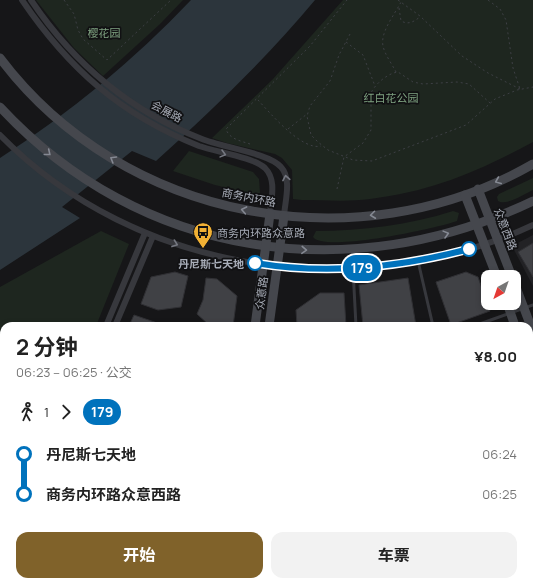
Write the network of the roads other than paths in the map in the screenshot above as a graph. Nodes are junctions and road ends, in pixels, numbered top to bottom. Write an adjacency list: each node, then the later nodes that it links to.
1 (22, 0): 10 (street, 会展路, one-way to 10)
2 (31, 0): 11 (street, 会展路, one-way to 2)
3 (0, 58): 10 (street, 商务内环路, one-way to 3)
4 (0, 107): 19 (street, one-way to 19)
5 (2, 137): 15 (street)
6 (533, 164): 7 (street, 商务内环路, one-way to 7)
7 (478, 189): 8 (street, 商务内环路); 12 (street, 众意西路)
8 (465, 194): 11 (street, 商务内环路, one-way to 11); 13 (street)
9 (533, 201): 12 (street)
10 (270, 214): 11 (street, 商务内环路); 19 (street, 众意路)
11 (284, 216): 20 (street, 众意路)
12 (490, 219): 13 (street); 17 (street, 众意西路)
13 (476, 225): 18 (street); 20 (street, one-way to 13)
14 (533, 225): 17 (street)
15 (145, 233): 16 (street); 31 (street)
16 (153, 236): 22 (street, one-way to 22); 32 (street)
17 (498, 240): 18 (street); 26 (street, 众意西路)
18 (484, 245): 21 (street); 25 (street)
19 (266, 246): 20 (street); 22 (street, 众意路)
20 (279, 248): 23 (street, 众意路)
21 (418, 261): 24 (street); 36 (lane)
22 (263, 265): 23 (street); 33 (street, 众意路)
23 (276, 267): 24 (street); 34 (street, 众意路)
24 (353, 269): 35 (lane)
25 (493, 270)
26 (509, 270)
27 (521, 294): 28 (street)
28 (529, 307): 30 (lane); 39 (street)
29 (510, 310): 30 (street)
30 (511, 314): 37 (lane); 38 (street)
31 (108, 322)
32 (117, 322)
33 (256, 322)
34 (269, 322)
35 (356, 322)
36 (432, 322)
37 (486, 322)
38 (514, 322)
39 (531, 322)

